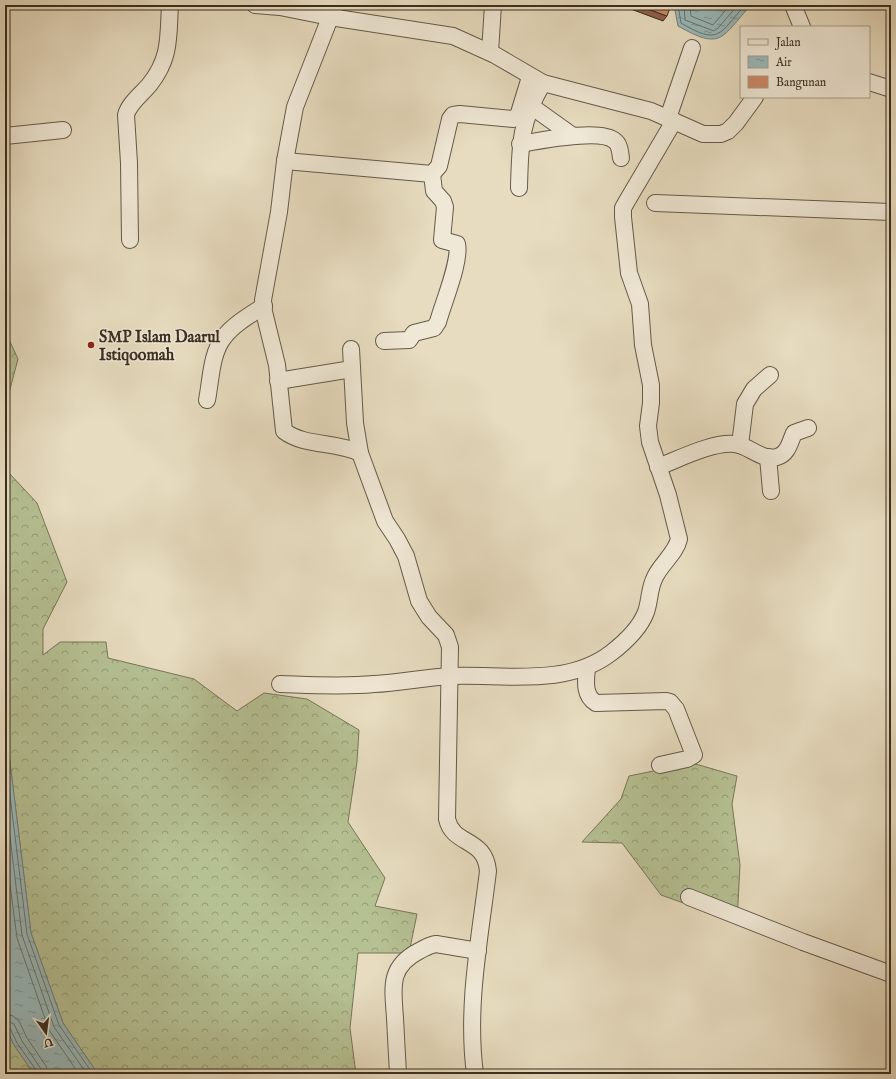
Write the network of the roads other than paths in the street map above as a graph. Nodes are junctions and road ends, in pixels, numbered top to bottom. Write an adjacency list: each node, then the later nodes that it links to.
1 (170, 5): 26 (street)
2 (255, 5): 5 (street)
3 (493, 5): 9 (street)
4 (793, 5): 7 (street)
5 (281, 6): 6 (street)
6 (333, 11): 9 (street); 21 (street)
7 (802, 26)
8 (692, 48): 15 (street)
9 (490, 52): 10 (street)
10 (537, 80): 14 (street); 15 (street); 22 (street)
11 (870, 82): 12 (street)
12 (891, 89)
13 (754, 98): 15 (street)
14 (531, 106): 18 (street); 19 (street)
15 (671, 120): 38 (street)
16 (63, 130): 17 (street)
17 (5, 136)
18 (573, 136): 19 (street); 20 (street)
19 (520, 144): 23 (street)
20 (621, 158)
21 (285, 161): 22 (street); 27 (street)
22 (432, 174): 28 (street)
23 (519, 188)
24 (655, 203): 25 (street)
25 (891, 212)
26 (130, 240)
27 (264, 306): 32 (street); 33 (street)
28 (384, 341)
29 (352, 350): 30 (street)
30 (352, 369): 32 (street); 36 (street)
31 (770, 375): 35 (street)
32 (278, 381): 36 (street)
33 (207, 400)
34 (808, 428): 37 (street)
35 (740, 445): 37 (street); 38 (street)
36 (360, 453): 41 (street)
37 (768, 458): 39 (street)
38 (658, 467): 40 (street)
39 (771, 490)
40 (586, 667): 41 (street); 43 (street)
41 (451, 676): 42 (street); 45 (street)
42 (280, 684)
43 (660, 765)
44 (689, 897): 46 (street)
45 (478, 951): 47 (street); 48 (street)
46 (891, 974)
47 (398, 1074)
48 (475, 1074)

